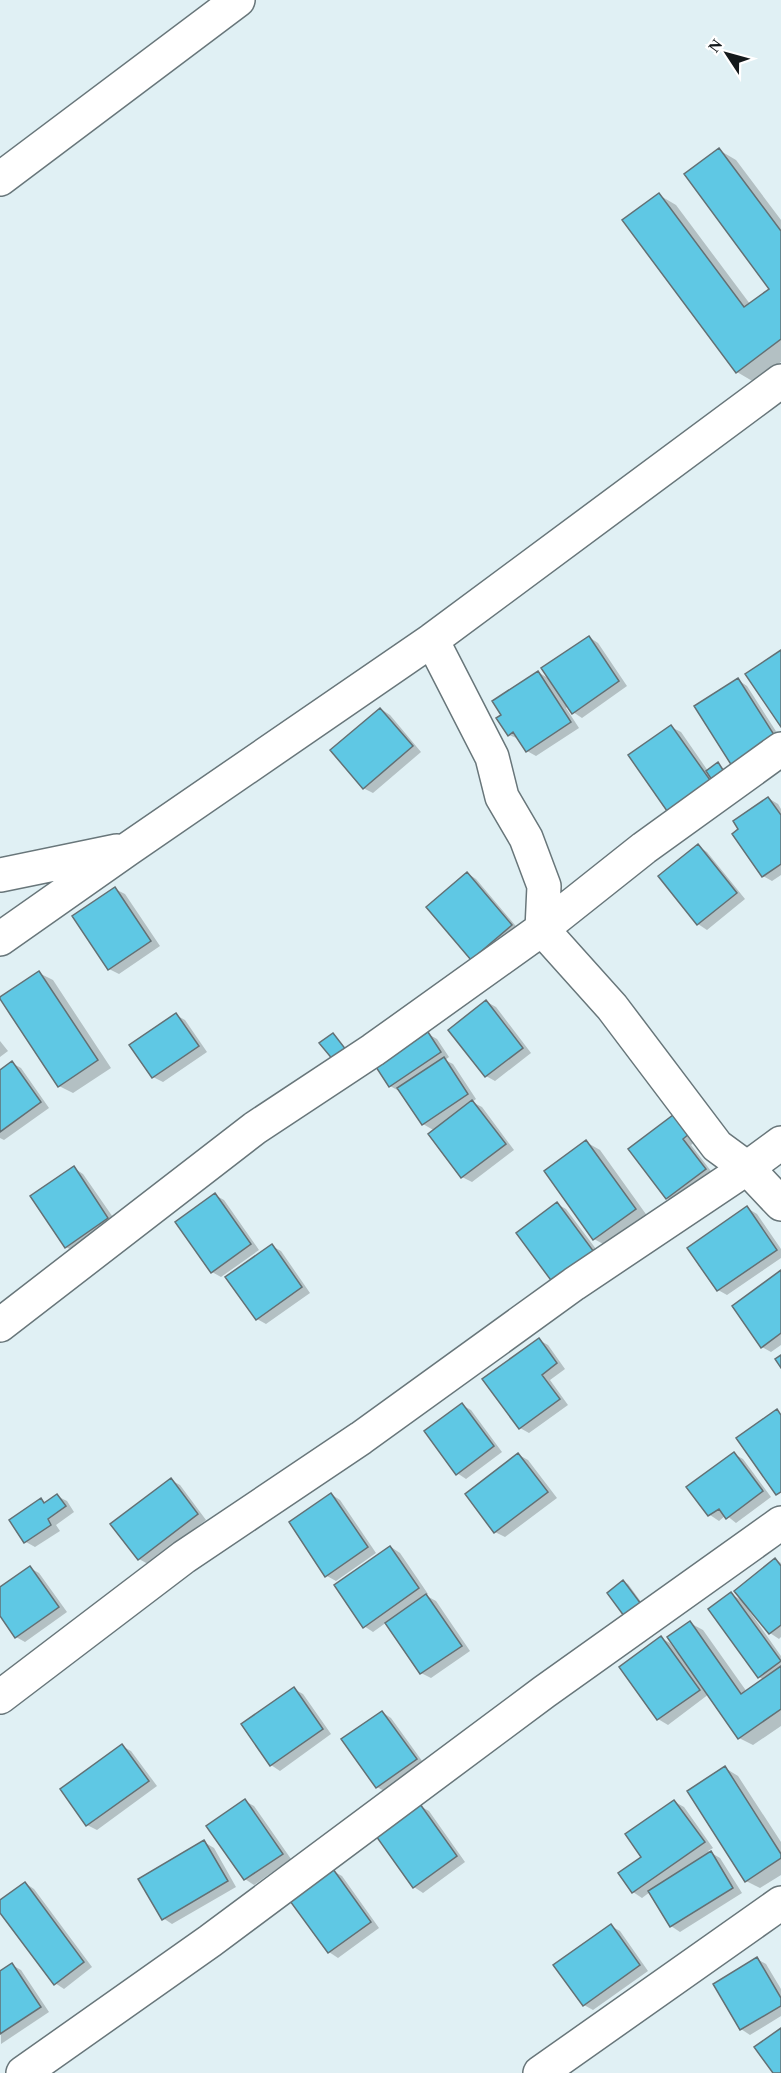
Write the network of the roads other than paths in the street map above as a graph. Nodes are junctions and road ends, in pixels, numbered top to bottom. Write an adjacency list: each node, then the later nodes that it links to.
1 (238, 0): 2 (street)
2 (0, 179)
3 (781, 381): 4 (street)
4 (432, 640): 6 (street); 8 (street)
5 (781, 749): 8 (street)
6 (128, 849): 7 (street); 9 (street)
7 (0, 875)
8 (542, 929): 11 (street); 13 (street)
9 (0, 939)
10 (781, 1143): 11 (street)
11 (747, 1168): 12 (street); 15 (street)
12 (781, 1204)
13 (0, 1325)
14 (781, 1523): 17 (street)
15 (0, 1697)
16 (778, 1913): 18 (street)
17 (23, 2073)
18 (540, 2073)

